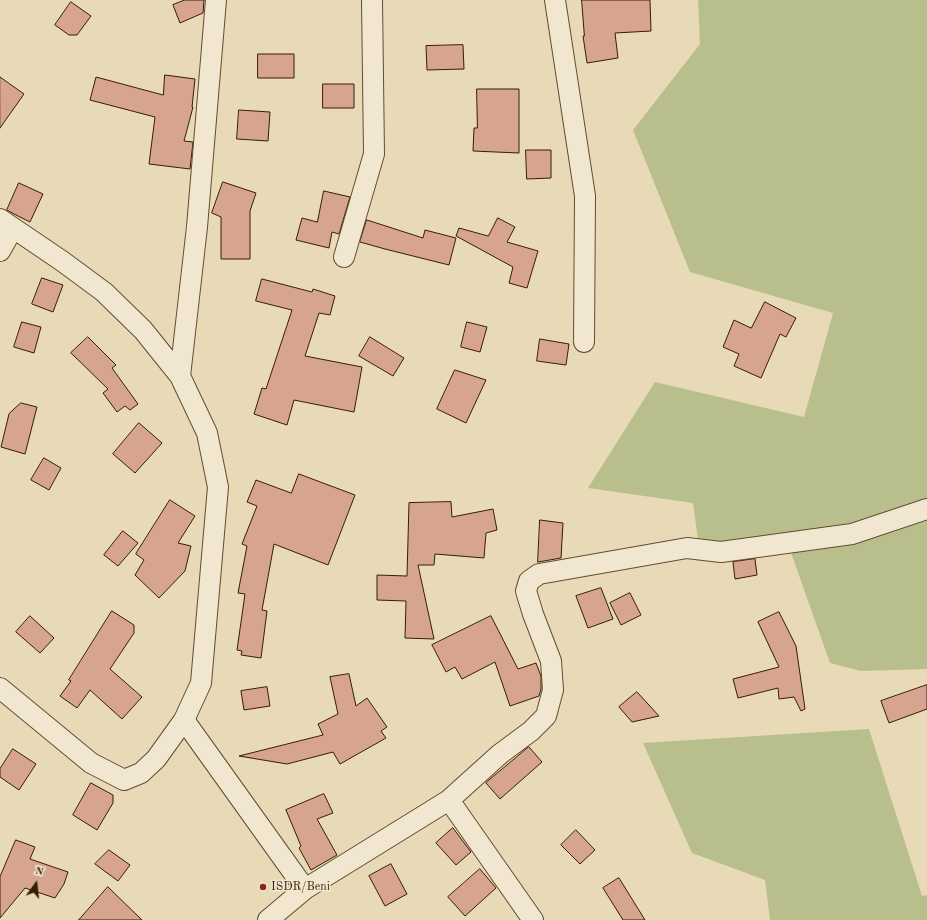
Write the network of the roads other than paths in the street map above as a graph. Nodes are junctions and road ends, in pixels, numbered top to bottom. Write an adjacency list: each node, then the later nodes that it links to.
1 (216, 0): 8 (street)
2 (372, 0): 6 (street)
3 (555, 0): 7 (street)
4 (6, 223): 5 (street); 8 (street)
5 (0, 252)
6 (344, 257)
7 (584, 342)
8 (180, 376): 11 (street)
9 (927, 509): 12 (street)
10 (0, 688): 11 (street)
11 (184, 720): 13 (street)
12 (450, 800): 13 (street); 15 (street)
13 (305, 889): 14 (street)
14 (268, 920)
15 (533, 920)

